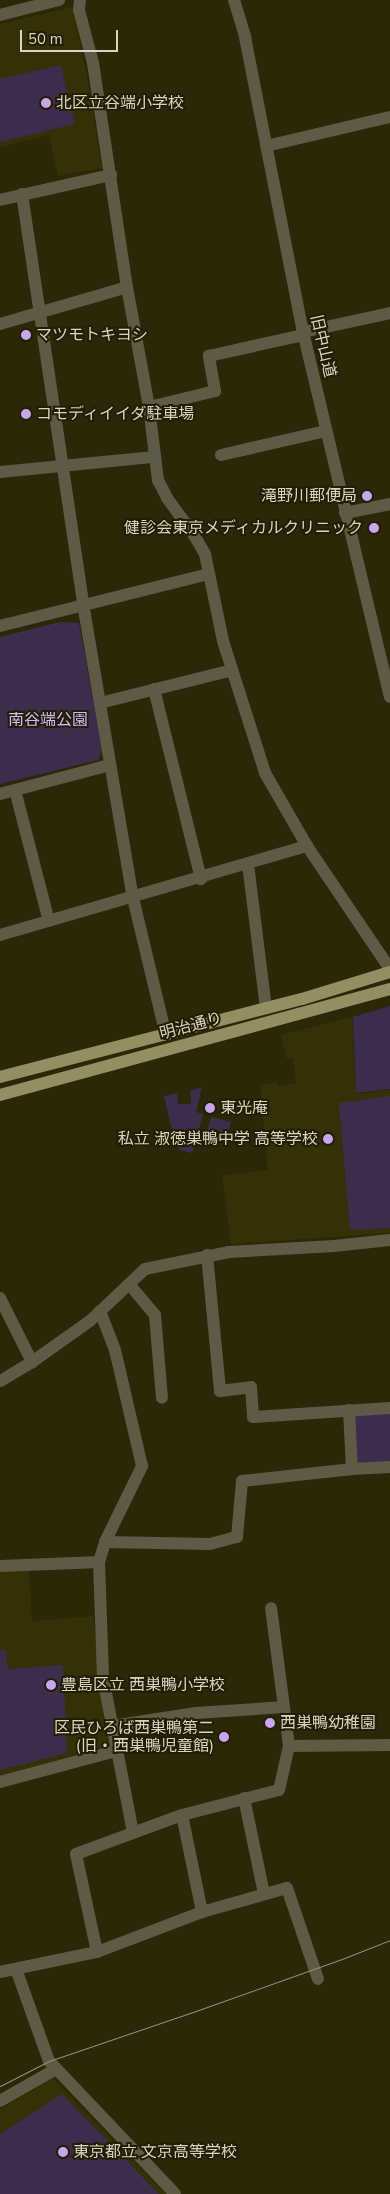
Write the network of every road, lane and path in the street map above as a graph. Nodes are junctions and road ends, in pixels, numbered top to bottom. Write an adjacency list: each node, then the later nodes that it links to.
1 (58, 0): 4 (street)
2 (80, 0): 7 (street)
3 (234, 0): 6 (street, 旧中山道)
4 (0, 15)
5 (390, 117): 6 (street)
6 (266, 146): 14 (street, 旧中山道)
7 (112, 175): 8 (street); 10 (street)
8 (22, 194): 9 (street); 12 (street)
9 (0, 200)
10 (127, 286): 12 (street); 15 (street)
11 (390, 313): 14 (street)
12 (40, 314): 13 (street); 19 (street)
13 (0, 324)
14 (303, 333): 15 (street); 16 (street, 旧中山道)
15 (149, 406): 18 (street)
16 (326, 431): 17 (street); 22 (street, 旧中山道)
17 (221, 455)
18 (154, 457): 19 (street); 23 (street)
19 (64, 466): 20 (street); 24 (street)
20 (0, 472)
21 (390, 504): 22 (street)
22 (345, 513): 28 (street, 旧中山道)
23 (209, 574): 24 (street); 26 (street)
24 (83, 605): 25 (street); 29 (street)
25 (0, 626)
26 (232, 670): 27 (street); 33 (street)
27 (154, 689): 29 (street); 35 (street)
28 (390, 697)
29 (100, 703): 30 (street)
30 (110, 765): 31 (street); 36 (street)
31 (15, 790): 32 (street); 37 (street)
32 (0, 794)
33 (308, 846): 34 (street); 39 (street)
34 (248, 864): 35 (street); 41 (street)
35 (201, 879): 36 (street)
36 (133, 898): 37 (street); 42 (street)
37 (49, 921): 38 (street)
38 (0, 935)
39 (390, 971): 41 (main road, 明治通り)
40 (390, 989): 44 (main road, 明治通り)
41 (266, 1008): 42 (main road, 明治通り)
42 (166, 1035): 43 (main road, 明治通り)
43 (0, 1078): 44 (street)
44 (2, 1094)
45 (390, 1240): 46 (street)
46 (207, 1255): 47 (street); 54 (street)
47 (129, 1284): 49 (street); 52 (street)
48 (2, 1307): 50 (street)
49 (100, 1310): 50 (street); 57 (street)
50 (32, 1362): 51 (street)
51 (0, 1381)
52 (162, 1398)
53 (390, 1408): 54 (street)
54 (350, 1410): 56 (street)
55 (390, 1467): 56 (street)
56 (352, 1469): 57 (street)
57 (105, 1542): 58 (street)
58 (99, 1562): 59 (street); 62 (street)
59 (0, 1566)
60 (271, 1608): 61 (street)
61 (284, 1707): 62 (street); 64 (street)
62 (112, 1726): 65 (street)
63 (390, 1745): 64 (street)
64 (289, 1746): 67 (street)
65 (116, 1751): 66 (street); 69 (street)
66 (0, 1782)
67 (244, 1798): 68 (street); 70 (street)
68 (182, 1815): 69 (street); 71 (street)
69 (133, 1832): 72 (street)
70 (264, 1894): 71 (street); 75 (street)
71 (202, 1912): 72 (street)
72 (97, 1952): 73 (street)
73 (16, 1969): 74 (street); 76 (street)
74 (0, 1972)
75 (318, 1979)
76 (56, 2069): 77 (street); 78 (street)
77 (0, 2101)
78 (175, 2194)

